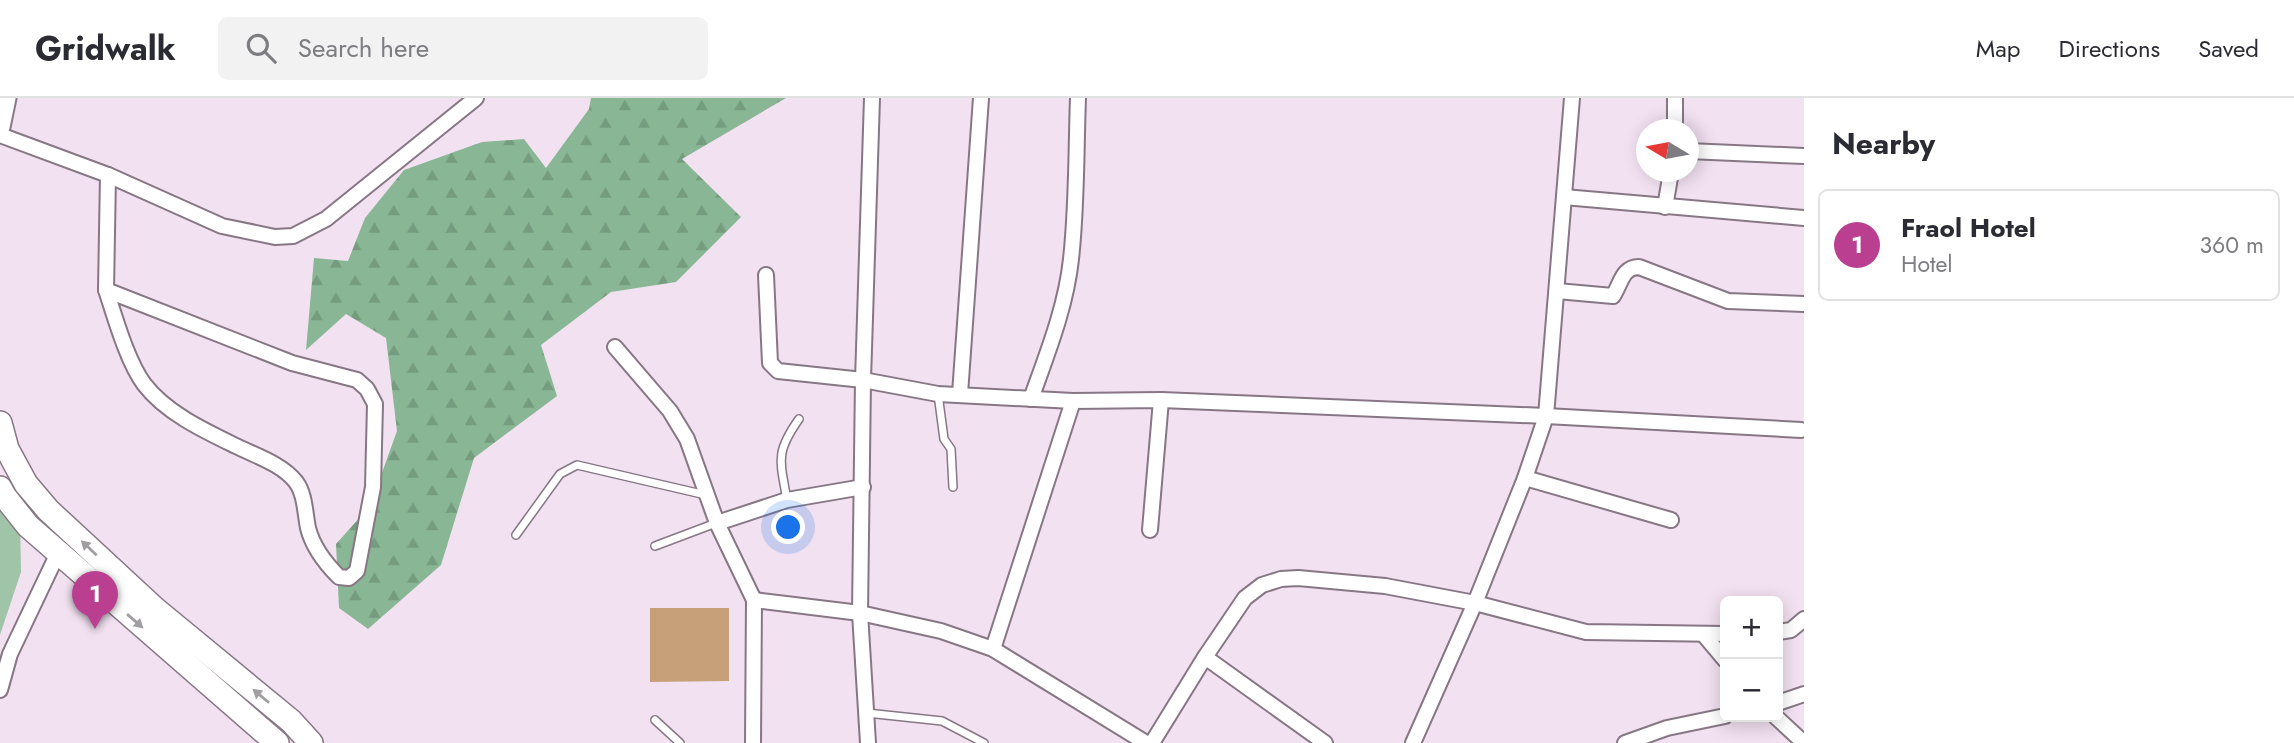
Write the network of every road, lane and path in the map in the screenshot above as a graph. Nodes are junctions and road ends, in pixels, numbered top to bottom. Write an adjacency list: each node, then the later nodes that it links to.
1 (6, 98): 9 (street)
2 (476, 98): 13 (street)
3 (872, 98): 23 (street)
4 (981, 98): 25 (street)
5 (1078, 98): 26 (street)
6 (1572, 98): 15 (street)
7 (1675, 98): 8 (street)
8 (1675, 119)
9 (0, 127)
10 (0, 135): 13 (street)
11 (1699, 151): 12 (street)
12 (1804, 156)
13 (108, 175): 19 (street)
14 (1669, 182): 16 (street)
15 (1564, 197): 16 (street); 20 (street)
16 (1665, 207): 17 (street)
17 (1804, 218)
18 (766, 275): 23 (street)
19 (106, 290): 19 (street)
20 (1557, 291): 21 (street); 29 (street)
21 (1804, 304)
22 (615, 347): 37 (street)
23 (863, 380): 24 (street); 34 (street)
24 (938, 394): 25 (street); 35 (lane)
25 (960, 394): 26 (street)
26 (1031, 399): 28 (street)
27 (1161, 400): 28 (street); 29 (street); 41 (street)
28 (1073, 401): 53 (street)
29 (1546, 416): 32 (street); 33 (street)
30 (799, 419): 38 (lane)
31 (0, 423): 64 (main road, one-way to 31)
32 (1803, 426)
33 (1525, 478): 39 (street); 46 (street)
34 (863, 487): 38 (street); 47 (street)
35 (953, 487)
36 (0, 488): 44 (main road)
37 (707, 495): 40 (street); 42 (lane)
38 (787, 500): 40 (street)
39 (1671, 520)
40 (717, 523): 43 (lane); 45 (street)
41 (1150, 530)
42 (516, 535)
43 (655, 546)
44 (58, 553): 52 (street); 63 (main road, one-way to 63)
45 (754, 600): 47 (street); 66 (street)
46 (1475, 603): 51 (street); 54 (street); 72 (street)
47 (860, 613): 53 (street); 59 (street)
48 (1804, 619): 49 (street)
49 (1783, 631)
50 (1720, 634): 51 (street)
51 (1704, 635): 55 (street)
52 (5, 649): 56 (street)
53 (993, 649): 69 (street)
54 (1205, 657): 70 (street); 71 (street)
55 (1724, 659)
56 (0, 690)
57 (1804, 694): 58 (street)
58 (1783, 701)
59 (867, 713): 67 (street); 68 (lane)
60 (1720, 717): 73 (street)
61 (654, 720): 65 (lane)
62 (1781, 722): 74 (street)
63 (277, 743)
64 (310, 743)
65 (680, 743)
66 (754, 743)
67 (869, 743)
68 (984, 743)
69 (1146, 743)
70 (1152, 743)
71 (1325, 743)
72 (1413, 743)
73 (1625, 743)
74 (1804, 743)

